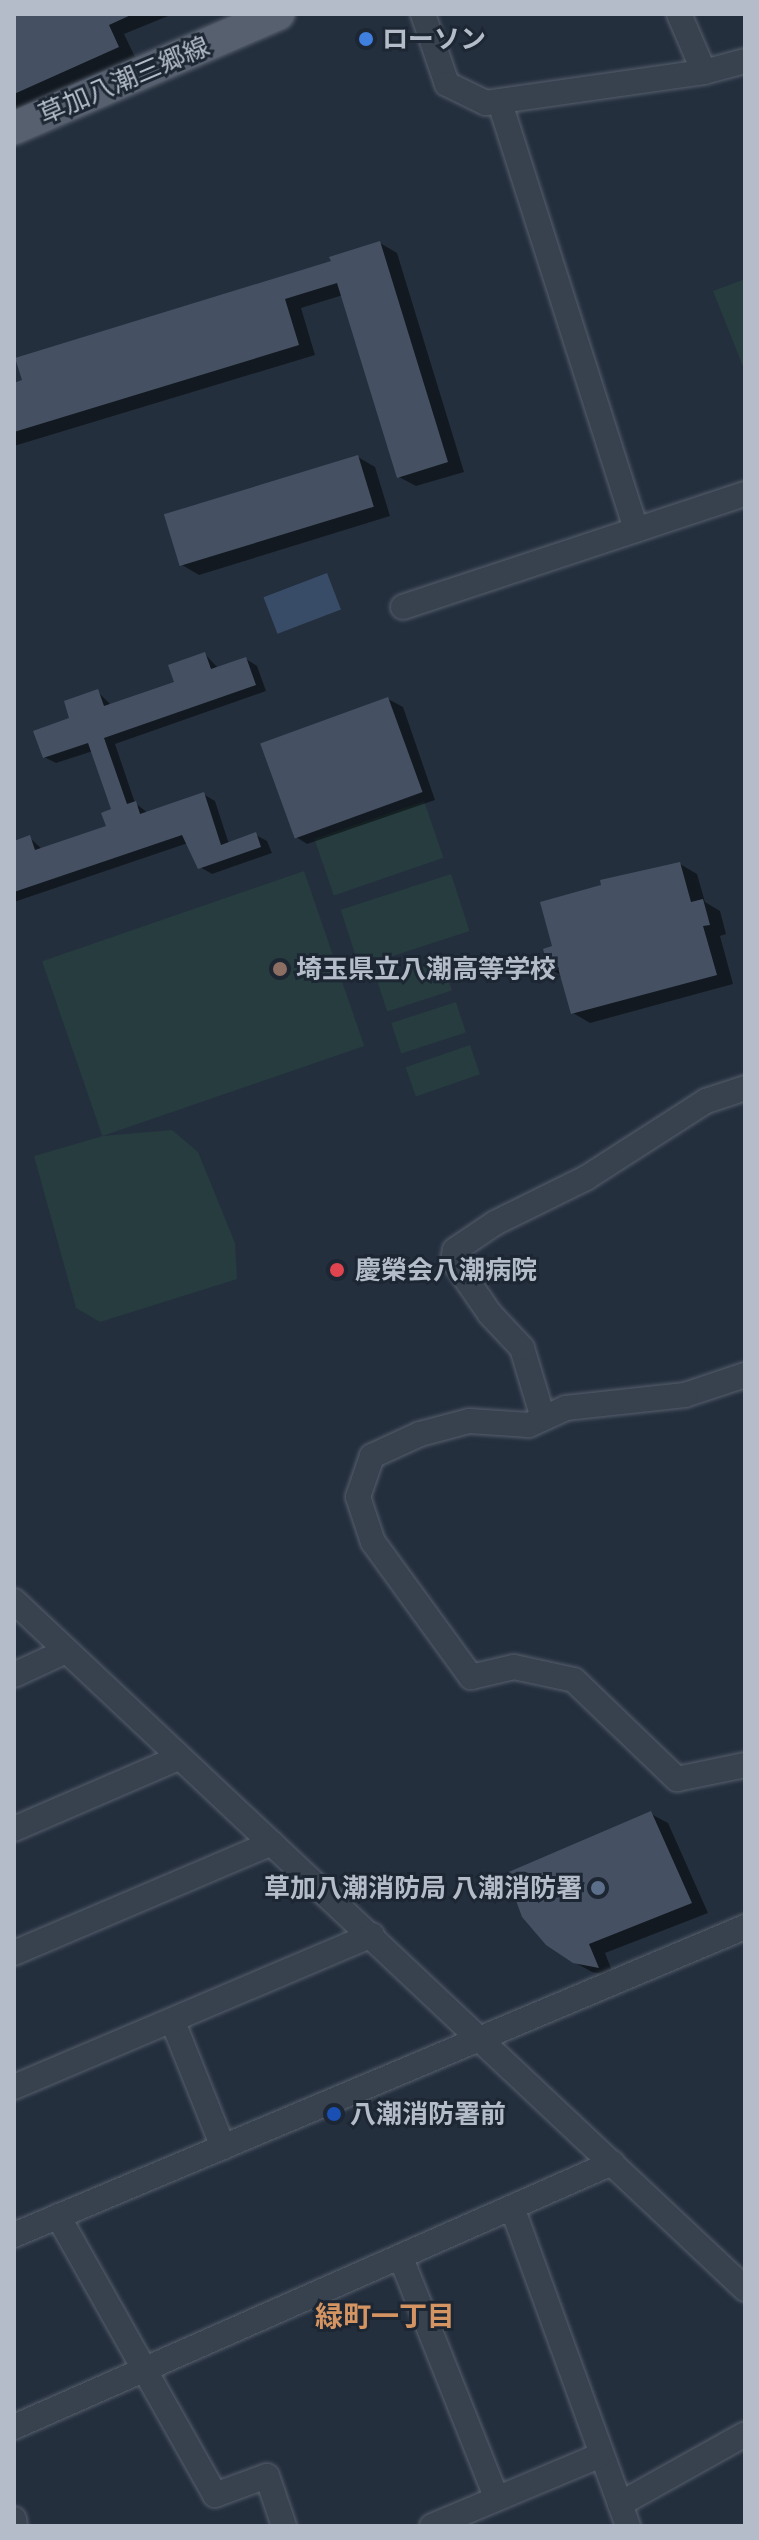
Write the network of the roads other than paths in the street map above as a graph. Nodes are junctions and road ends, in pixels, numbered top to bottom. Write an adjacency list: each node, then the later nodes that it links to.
1 (278, 14): 7 (main road, 草加八潮三郷線)
2 (423, 14): 6 (street)
3 (679, 14): 5 (street)
4 (745, 61): 5 (street)
5 (704, 72): 6 (street)
6 (500, 103): 9 (street)
7 (14, 128)
8 (745, 494): 9 (street)
9 (636, 530): 10 (street)
10 (403, 607)
11 (745, 1088): 13 (street)
12 (745, 1375): 13 (street)
13 (543, 1418): 18 (street)
14 (14, 1601): 15 (street)
15 (66, 1651): 16 (street); 17 (street)
16 (14, 1675)
17 (178, 1758): 19 (street); 20 (street)
18 (745, 1765)
19 (14, 1829)
20 (272, 1843): 22 (street); 23 (street)
21 (745, 1927): 25 (street)
22 (372, 1935): 24 (street); 25 (street)
23 (14, 1953)
24 (173, 2022): 26 (street); 27 (street)
25 (483, 2039): 27 (street); 28 (street)
26 (14, 2087)
27 (223, 2147): 30 (street)
28 (612, 2163): 29 (street); 33 (street)
29 (513, 2210): 32 (street); 37 (street)
30 (58, 2216): 31 (street); 34 (street)
31 (14, 2235)
32 (401, 2258): 34 (street); 38 (street)
33 (745, 2289)
34 (144, 2369): 35 (street); 42 (street)
35 (14, 2427)
36 (745, 2434): 39 (street)
37 (601, 2455): 38 (street); 39 (street)
38 (497, 2499): 43 (street)
39 (624, 2515)
40 (14, 2519): 41 (street)
41 (15, 2526)
42 (284, 2526)
43 (432, 2526)

